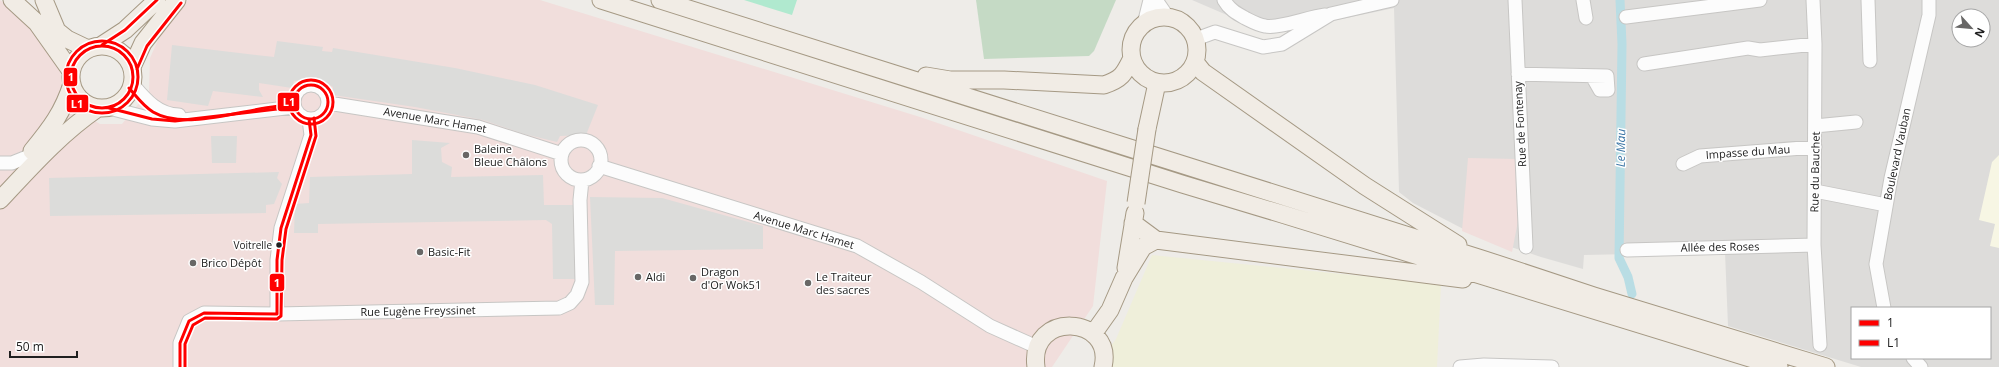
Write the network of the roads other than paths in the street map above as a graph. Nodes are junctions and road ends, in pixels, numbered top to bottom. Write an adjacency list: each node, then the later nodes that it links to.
1 (12, 0): 33 (main road)
2 (44, 0): 24 (main road)
3 (157, 0): 24 (main road)
4 (177, 0): 29 (main road)
5 (601, 0): 60 (main road)
6 (660, 0): 30 (main road)
7 (1150, 0): 21 (street)
8 (1156, 0): 18 (street)
9 (1224, 0): 17 (street)
10 (1515, 0): 31 (street, Rue de Fontenay)
11 (1583, 0): 20 (street)
12 (1760, 0): 19 (street)
13 (1813, 0): 23 (street, Rue du Bauchet)
14 (1868, 0): 26 (street)
15 (1929, 0): 52 (street, Boulevard Vauban)
16 (1388, 1): 17 (street)
17 (1331, 14): 22 (street)
18 (1166, 16): 21 (main road); 22 (main road)
19 (1626, 17)
20 (1586, 18)
21 (1144, 24): 25 (main road)
22 (1196, 39): 27 (main road)
23 (1815, 44): 28 (street); 41 (street, Rue du Bauchet)
24 (95, 47): 29 (main road); 33 (main road)
25 (1132, 58): 30 (main road); 34 (main road)
26 (1870, 61)
27 (1195, 62): 34 (main road); 58 (main road)
28 (1644, 64)
29 (132, 67): 35 (main road)
30 (883, 72): 58 (main road)
31 (1518, 74): 32 (street); 56 (street, Rue de Fontenay)
32 (1592, 76)
33 (71, 78): 38 (main road); 44 (main road)
34 (1157, 83): 53 (main road, bridge)
35 (133, 85): 36 (street); 38 (main road)
36 (294, 103): 37 (street); 38 (street); 39 (street)
37 (328, 103): 39 (street); 43 (street, Avenue Marc Hamet)
38 (103, 108): 51 (main road)
39 (309, 119): 62 (street)
40 (1856, 122): 41 (street)
41 (1816, 126): 42 (street, Rue du Bauchet)
42 (1815, 147): 46 (street, Impasse du Mau); 50 (street, Rue du Bauchet)
43 (562, 154): 47 (street); 48 (street)
44 (27, 157): 45 (street); 49 (main road)
45 (0, 163)
46 (1683, 164)
47 (600, 166): 48 (street); 65 (street, Avenue Marc Hamet)
48 (582, 180): 62 (street, Rue Eugène Freyssinet)
49 (0, 189)
50 (1815, 191): 52 (street); 55 (street, Rue du Bauchet)
51 (0, 200)
52 (1886, 205): 61 (street, Boulevard Vauban)
53 (1133, 223): 54 (main road); 59 (main road)
54 (1156, 240): 59 (main road); 60 (main road)
55 (1814, 245): 57 (street, Allée des Roses); 64 (street, Rue du Bauchet)
56 (1526, 247)
57 (1627, 250)
58 (1482, 259): 73 (main road)
59 (1124, 278): 63 (main road)
60 (1546, 295): 72 (main road)
61 (1884, 307)
62 (277, 314): 67 (street, Rue Eugène Freyssinet)
63 (1092, 334): 65 (main road); 69 (main road)
64 (1820, 345)
65 (1037, 347): 68 (main road)
66 (1914, 359): 74 (street)
67 (180, 367)
68 (1036, 367)
69 (1103, 367)
70 (1460, 367): 71 (street)
71 (1552, 367)
72 (1779, 367)
73 (1826, 367)
74 (1921, 367)

